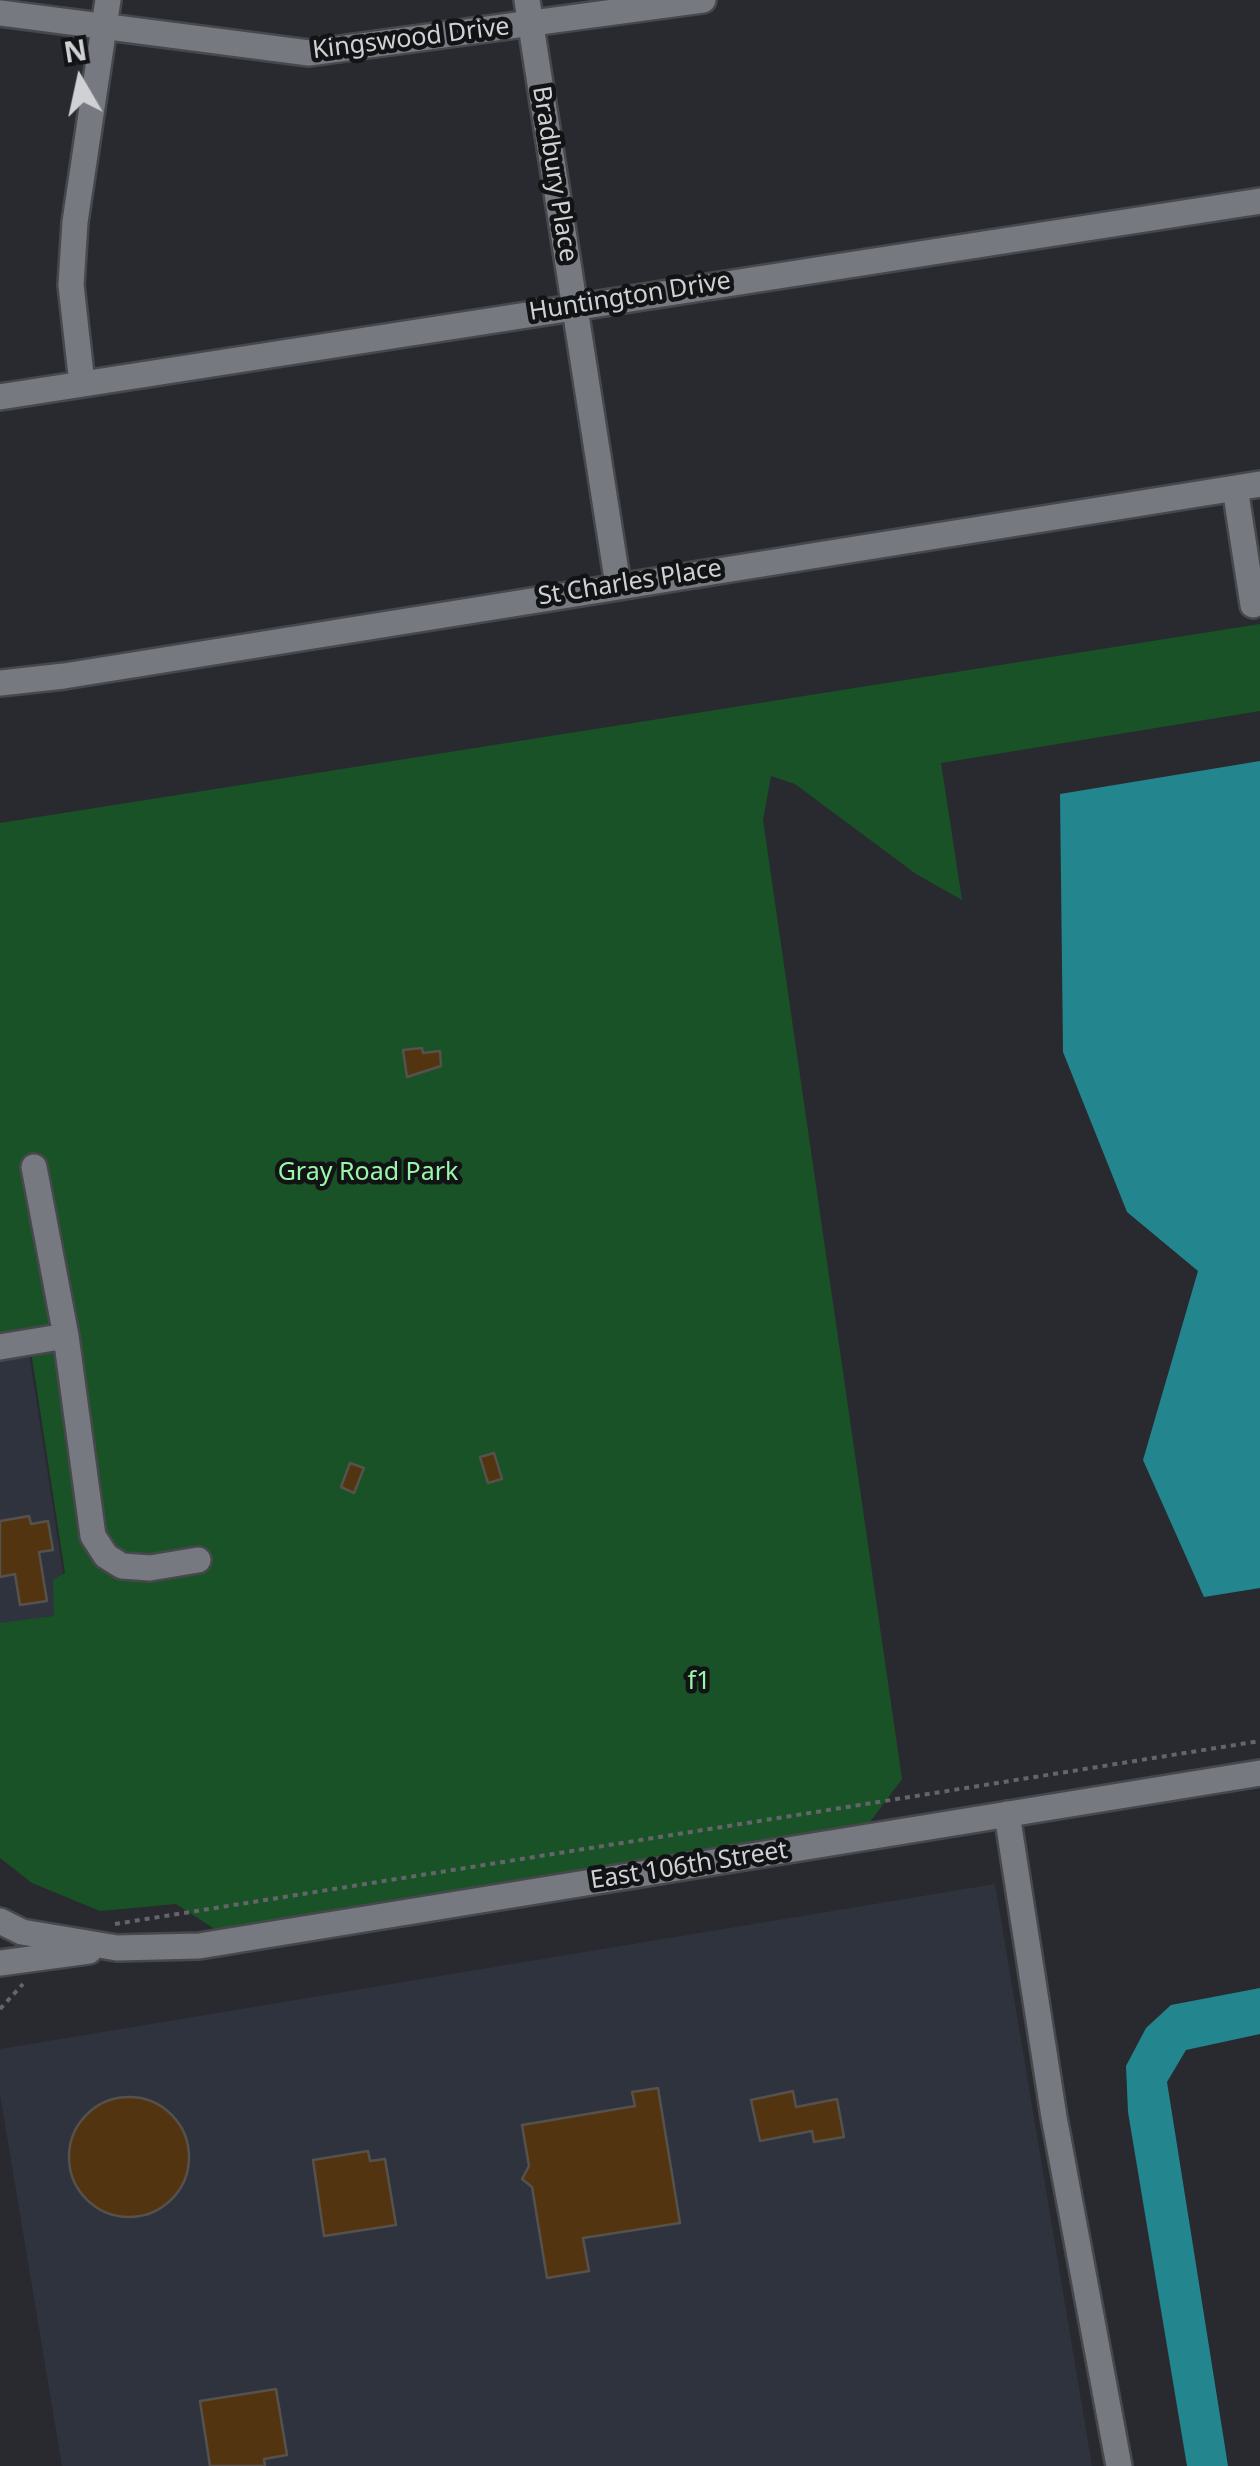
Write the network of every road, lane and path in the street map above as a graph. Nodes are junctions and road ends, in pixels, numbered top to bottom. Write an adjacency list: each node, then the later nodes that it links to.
1 (108, 0): 5 (street)
2 (703, 0): 3 (street, Kingswood Drive)
3 (529, 12): 5 (street, Kingswood Drive); 7 (street, Bradbury Place)
4 (0, 13): 5 (street, Kingswood Drive)
5 (106, 27): 8 (street)
6 (1260, 201): 7 (street, Huntington Drive)
7 (574, 305): 8 (street, Huntington Drive); 11 (street, Bradbury Place)
8 (82, 384): 9 (street, Huntington Drive)
9 (0, 397)
10 (1248, 486): 11 (street, St Charles Place); 12 (street)
11 (618, 585): 13 (street, St Charles Place)
12 (1253, 605)
13 (0, 682)
14 (34, 1166): 15 (street)
15 (66, 1336): 16 (street); 17 (street)
16 (0, 1347)
17 (198, 1560)
18 (1260, 1740): 22 (path)
19 (1260, 1773): 20 (street, East 106th Street)
20 (1007, 1814): 22 (street, East 106th Street); 26 (street)
21 (0, 1922): 22 (street, East 106th Street)
22 (115, 1936): 23 (street, East 106th Street)
23 (0, 1963)
24 (29, 1976): 25 (path)
25 (0, 2010)
26 (1119, 2466)

